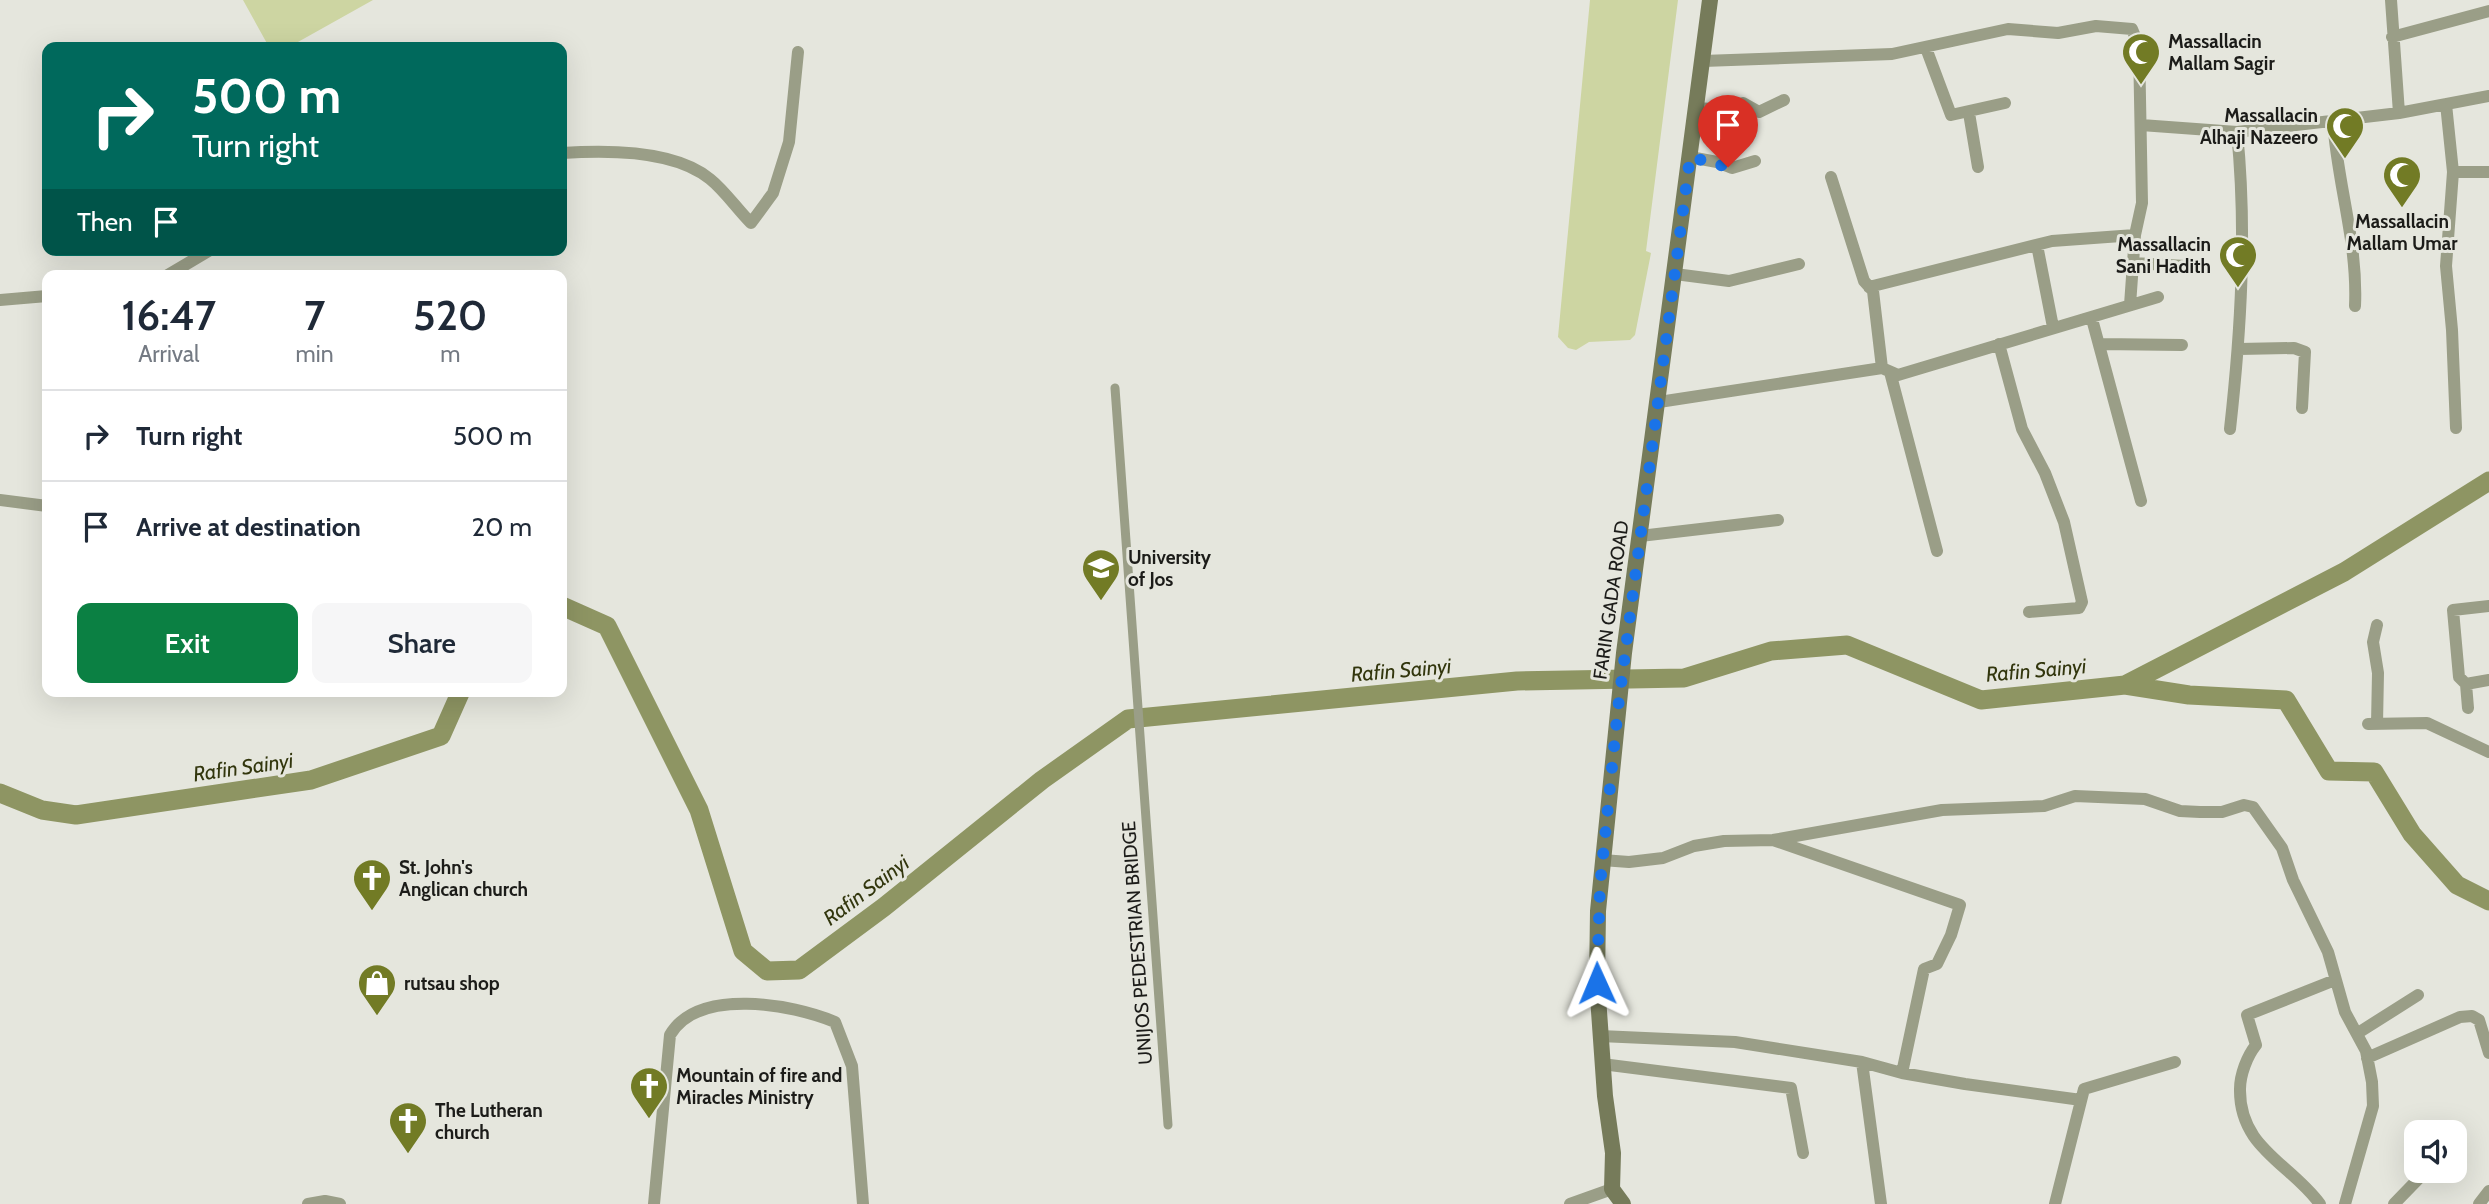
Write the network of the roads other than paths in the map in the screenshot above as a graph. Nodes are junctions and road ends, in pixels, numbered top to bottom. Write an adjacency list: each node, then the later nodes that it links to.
1 (1710, 0): 7 (main road, FARIN GADA ROAD)
2 (2390, 0): 4 (street)
3 (2489, 11): 4 (street)
4 (2392, 37): 14 (street)
5 (1927, 48): 7 (street); 13 (street); 16 (street)
6 (798, 52): 18 (street)
7 (1703, 61): 12 (main road, FARIN GADA ROAD)
8 (2489, 96): 11 (street)
9 (1784, 100): 12 (street)
10 (2005, 103): 13 (street)
11 (2446, 104): 14 (street); 22 (street)
12 (1696, 108): 19 (main road, FARIN GADA ROAD)
13 (1969, 113): 21 (street)
14 (2399, 113): 15 (street)
15 (2333, 120): 17 (street); 38 (street)
16 (2141, 125): 17 (street); 25 (street)
17 (2237, 132): 44 (street)
18 (567, 153)
19 (1690, 157): 20 (street); 32 (main road, FARIN GADA ROAD)
20 (1755, 161)
21 (1978, 167)
22 (2453, 172): 23 (street); 49 (street)
23 (2489, 172)
24 (1831, 177): 33 (street)
25 (2135, 235): 26 (street); 28 (street)
26 (2037, 245): 33 (street); 40 (street)
27 (200, 256): 31 (street)
28 (2133, 263): 30 (street); 37 (street)
29 (1799, 264): 32 (street)
30 (2185, 266)
31 (176, 270)
32 (1675, 274): 47 (main road, FARIN GADA ROAD)
33 (1869, 287): 45 (street)
34 (42, 296): 36 (street)
35 (2158, 297): 37 (street)
36 (0, 300)
37 (2130, 305): 39 (street)
38 (2355, 306)
39 (2092, 319): 40 (street); 42 (street)
40 (2053, 327): 41 (street)
41 (1999, 344): 45 (street); 58 (street)
42 (2100, 344): 43 (street); 52 (street)
43 (2182, 345)
44 (2239, 349): 48 (street); 50 (street)
45 (1886, 370): 47 (street); 56 (street)
46 (1115, 388): 77 (street, UNIJOS PEDESTRIAN BRIDGE)
47 (1659, 402): 55 (main road, FARIN GADA ROAD)
48 (2302, 408)
49 (2456, 428)
50 (2230, 429)
51 (0, 500): 53 (street)
52 (2141, 501)
53 (42, 505)
54 (1778, 520): 55 (street)
55 (1640, 536): 65 (main road, FARIN GADA ROAD)
56 (1937, 551)
57 (2489, 606): 61 (street)
58 (2029, 612)
59 (2377, 625): 63 (street)
60 (2489, 680): 61 (street)
61 (2466, 684): 62 (street)
62 (2468, 708)
63 (2489, 752)
64 (1773, 840): 65 (street); 66 (street); 75 (street)
65 (1602, 860): 69 (main road, FARIN GADA ROAD)
66 (2335, 980): 68 (street); 90 (street)
67 (2418, 995): 68 (street)
68 (2358, 1033): 71 (street)
69 (1600, 1036): 72 (street); 74 (main road, FARIN GADA ROAD)
70 (2489, 1051): 71 (street)
71 (2367, 1058): 91 (street)
72 (1862, 1062): 75 (street); 88 (street)
73 (2175, 1062): 76 (street)
74 (1602, 1064): 78 (street); 80 (main road, FARIN GADA ROAD)
75 (1902, 1073): 76 (street)
76 (2081, 1100): 89 (street)
77 (1168, 1125)
78 (1803, 1153)
79 (2415, 1183): 92 (street)
80 (1612, 1189): 86 (street); 87 (main road)
81 (2489, 1191): 93 (street)
82 (309, 1204): 83 (street)
83 (340, 1204)
84 (654, 1204): 85 (street)
85 (863, 1204)
86 (1570, 1204)
87 (1623, 1204)
88 (1881, 1204)
89 (2055, 1204)
90 (2320, 1204)
91 (2345, 1204)
92 (2395, 1204)
93 (2479, 1204)

